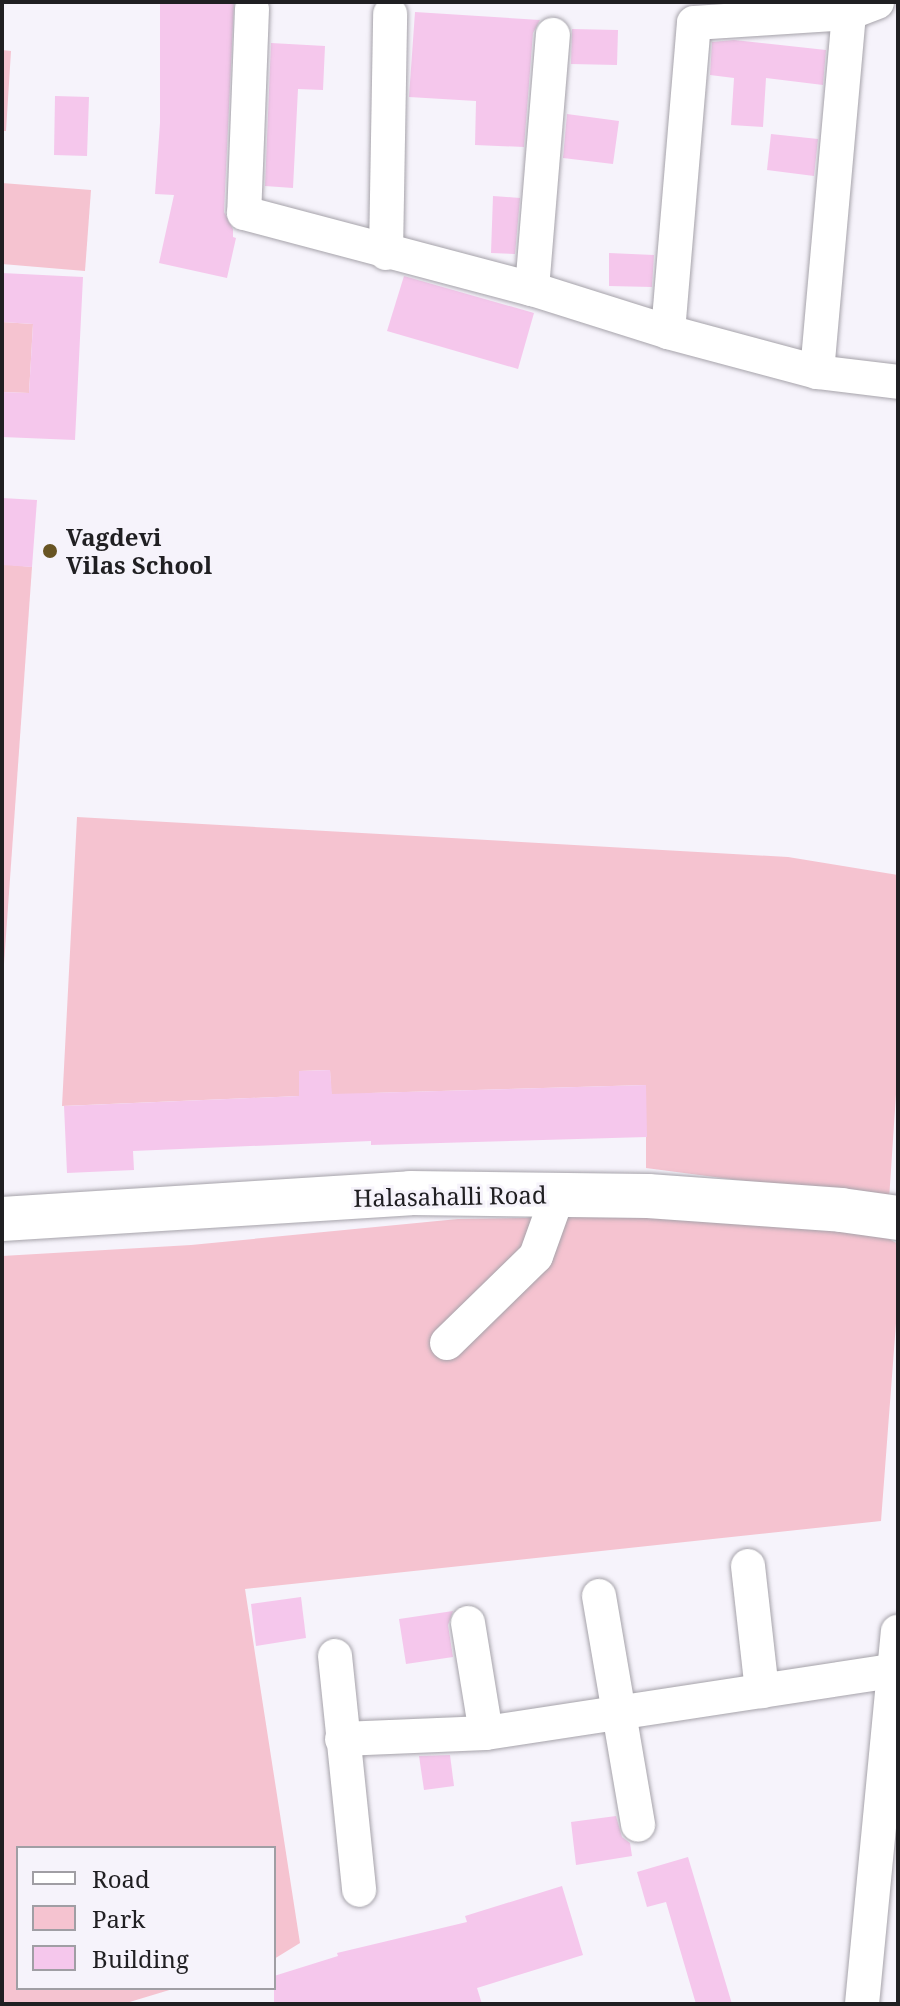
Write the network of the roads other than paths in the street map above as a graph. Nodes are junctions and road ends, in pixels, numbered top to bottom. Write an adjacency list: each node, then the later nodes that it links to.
1 (863, 8): 7 (street); 8 (street)
2 (252, 9): 5 (street)
3 (390, 14): 5 (street)
4 (553, 35): 6 (street)
5 (386, 253): 6 (street)
6 (532, 289): 7 (street)
7 (668, 332): 8 (street)
8 (817, 372): 9 (street)
9 (898, 382)
10 (558, 1195): 11 (main road, Halasahalli Road); 12 (main road, Halasahalli Road); 13 (street)
11 (898, 1218)
12 (2, 1219)
13 (447, 1343)
14 (748, 1566): 20 (street)
15 (599, 1596): 21 (street)
16 (468, 1623): 22 (street)
17 (898, 1632): 19 (street)
18 (335, 1656): 23 (street)
19 (892, 1671): 20 (street); 25 (street)
20 (762, 1691): 21 (street)
21 (619, 1714): 22 (street); 24 (street)
22 (486, 1733): 23 (street)
23 (342, 1739): 26 (street)
24 (638, 1825)
25 (887, 1885): 27 (street)
26 (359, 1890)
27 (862, 2004)

